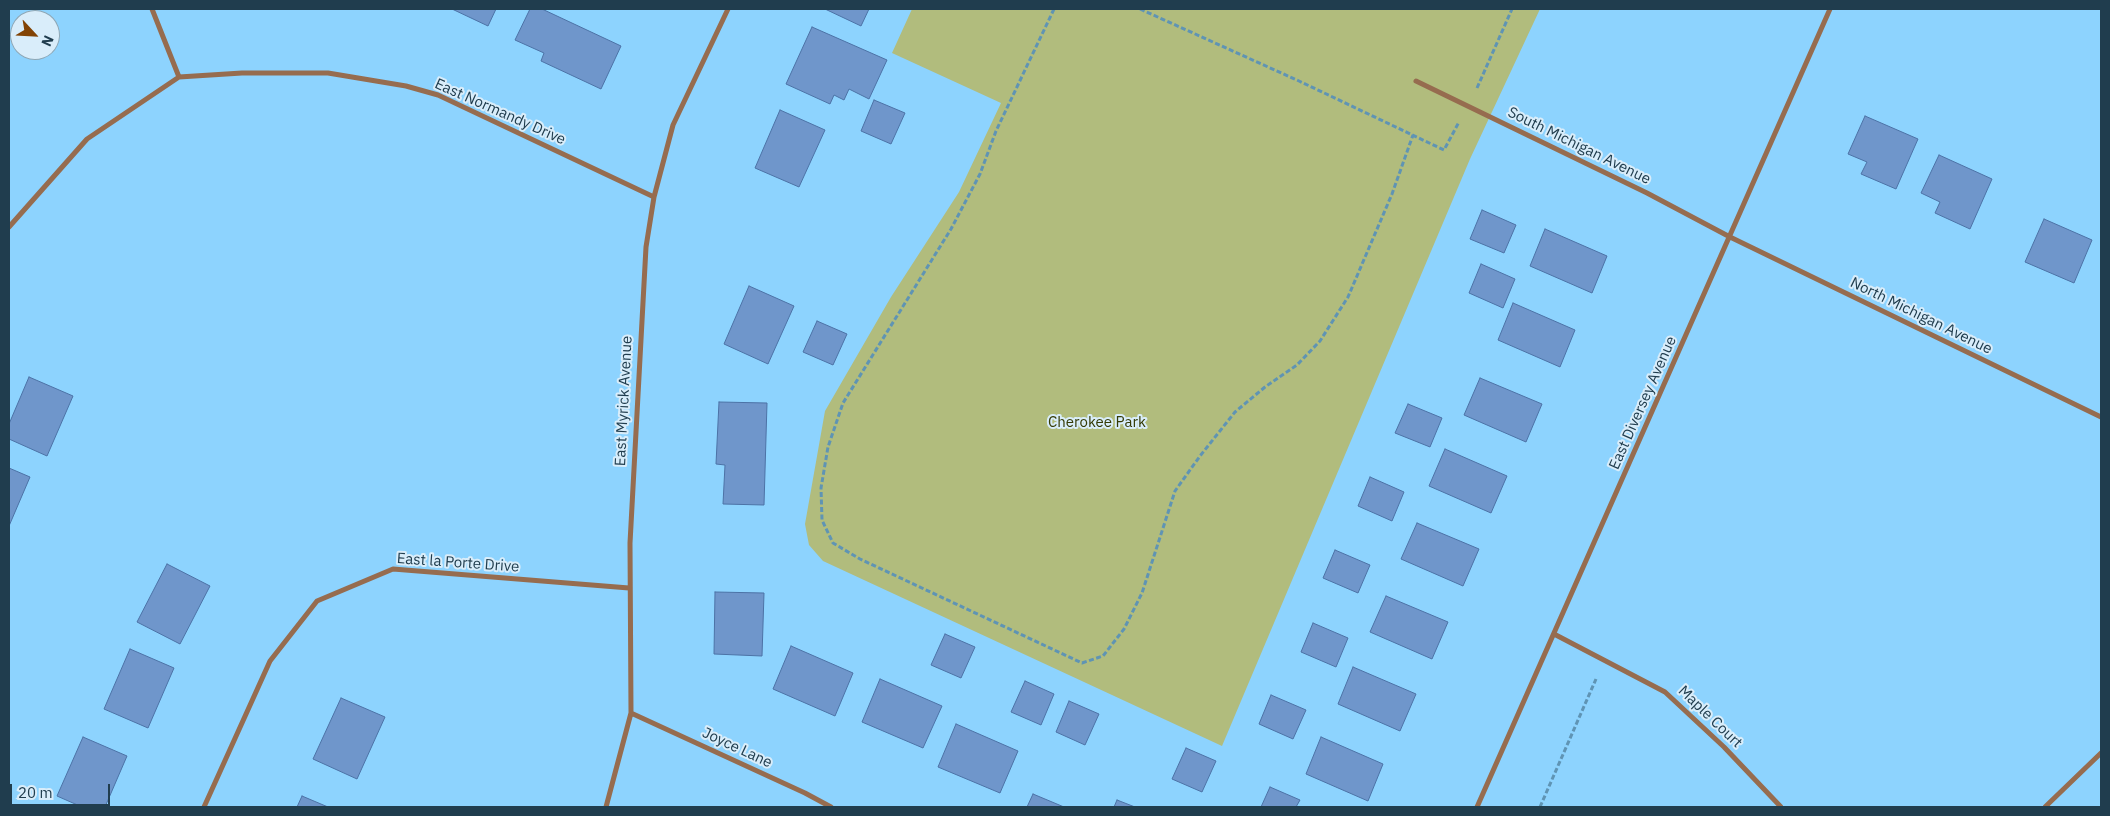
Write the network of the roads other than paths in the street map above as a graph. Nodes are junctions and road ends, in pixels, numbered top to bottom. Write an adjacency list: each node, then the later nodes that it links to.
1 (152, 9): 4 (street)
2 (728, 9): 6 (street, East Myrick Avenue)
3 (1830, 9): 8 (street, East Diversey Avenue)
4 (179, 77): 6 (street, East Normandy Drive); 7 (street)
5 (1416, 81): 8 (street, South Michigan Avenue)
6 (654, 197): 10 (street, East Myrick Avenue)
7 (9, 227)
8 (1730, 237): 9 (street, North Michigan Avenue); 11 (street, East Diversey Avenue)
9 (2101, 417)
10 (629, 588): 12 (street, East Myrick Avenue); 14 (street, East la Porte Drive)
11 (1554, 634): 17 (street, East Diversey Avenue); 18 (street, Maple Court)
12 (631, 713): 15 (street, East Myrick Avenue); 16 (street, Joyce Lane)
13 (2101, 753): 19 (street)
14 (204, 807)
15 (606, 807)
16 (831, 807)
17 (1477, 807)
18 (1781, 807)
19 (2045, 807)

